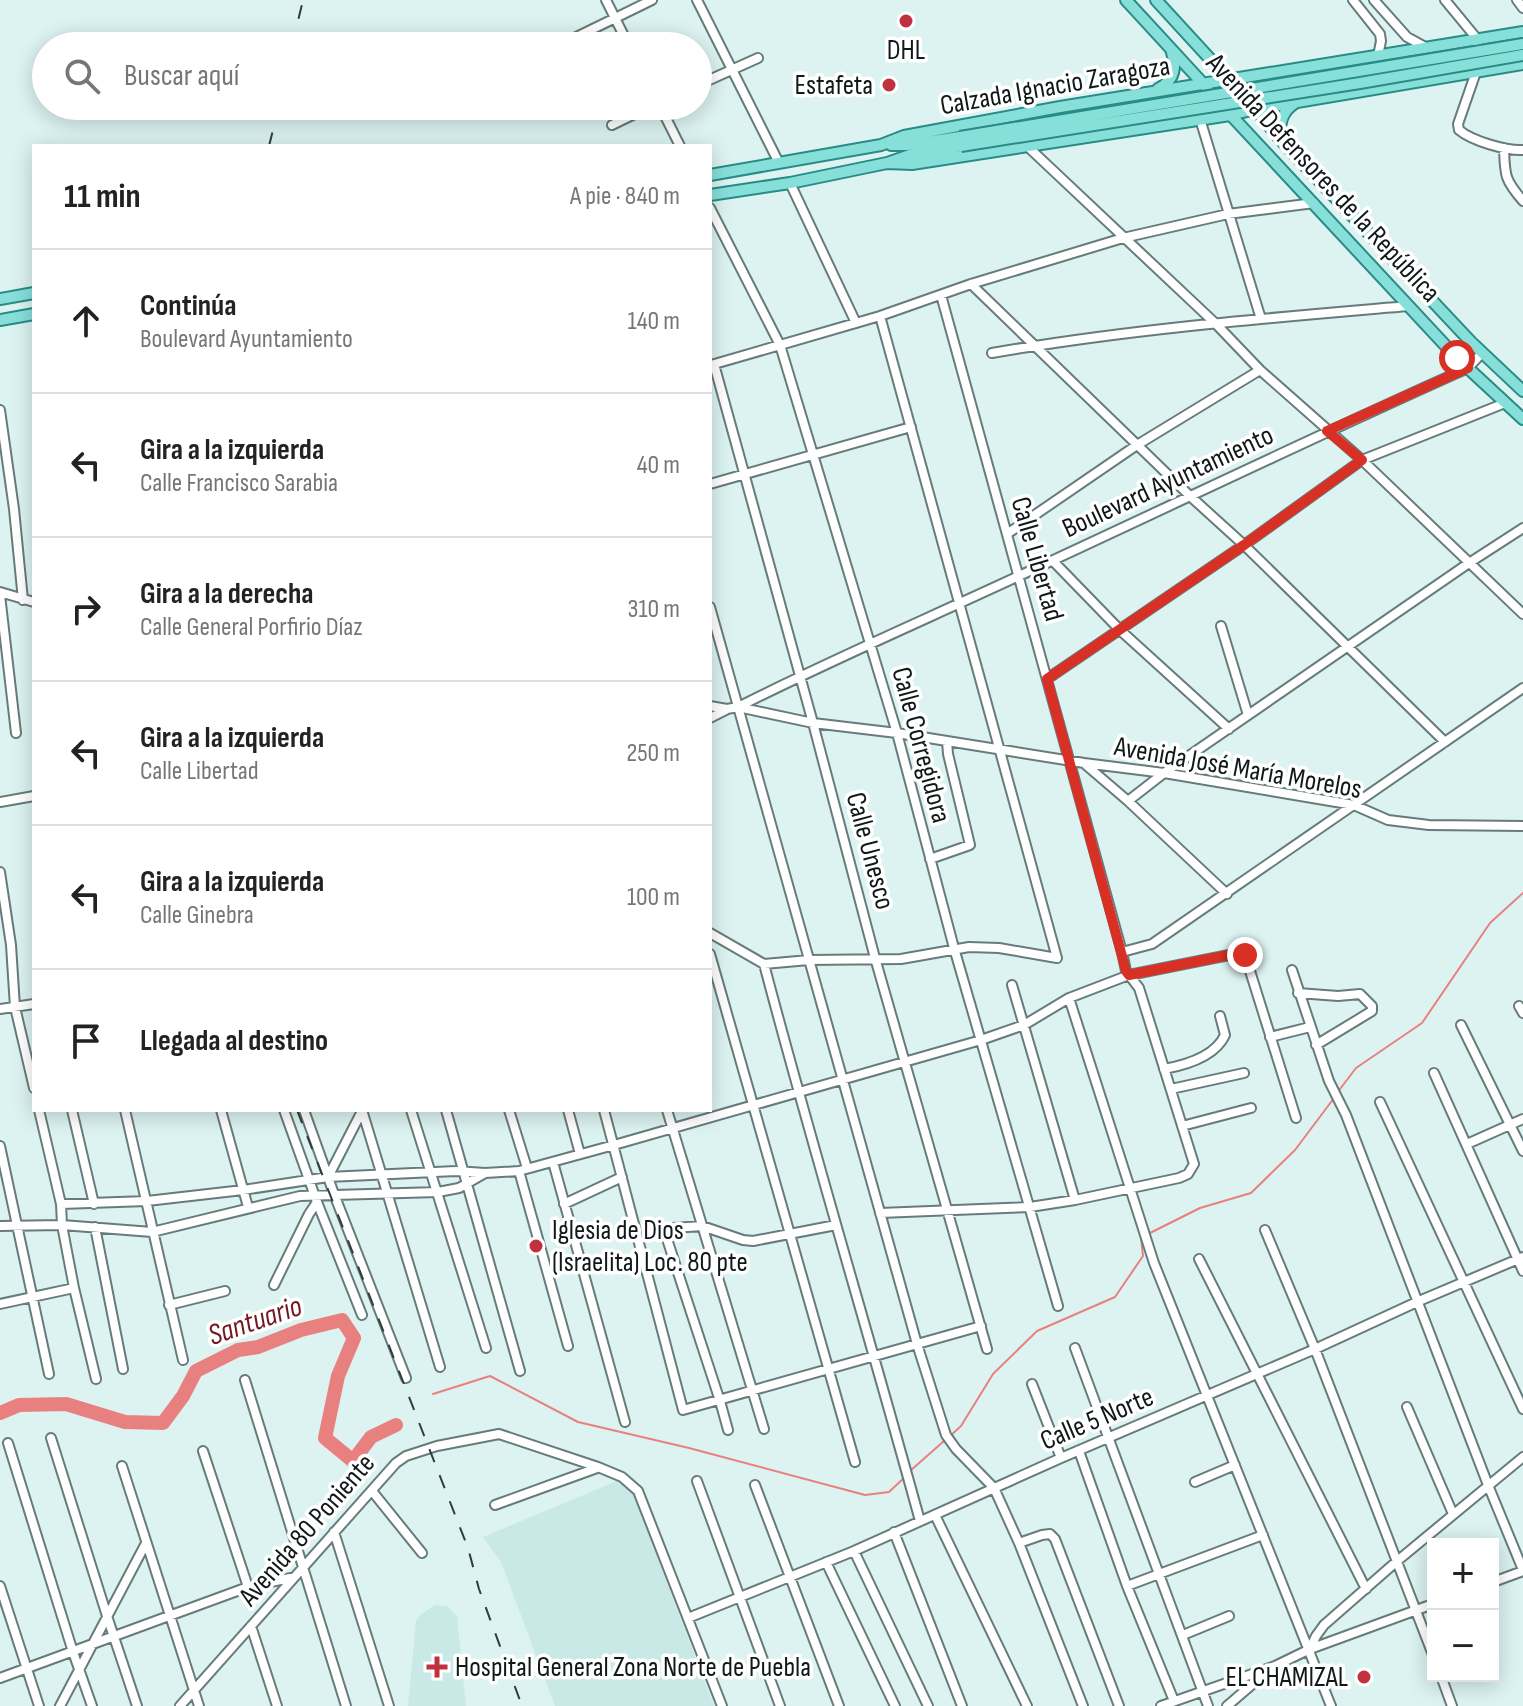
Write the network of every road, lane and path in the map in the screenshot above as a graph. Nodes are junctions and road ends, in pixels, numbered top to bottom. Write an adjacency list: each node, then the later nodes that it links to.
1 (606, 0): 11 (street)
2 (652, 0): 11 (street)
3 (697, 0): 25 (street)
4 (1126, 0): 18 (main road, Avenida Defensores de la República)
5 (1156, 0): 29 (main road, Avenida Defensores de la República)
6 (1353, 0): 21 (street)
7 (1374, 0): 19 (street)
8 (1445, 0): 15 (street)
9 (1517, 0): 10 (street)
10 (1523, 8)
11 (615, 17): 12 (street); 13 (street)
12 (586, 32)
13 (622, 32)
14 (1523, 32): 15 (main road, Calzada Ignacio Zaragoza)
15 (1478, 40): 17 (main road, Calzada Ignacio Zaragoza); 26 (street)
16 (1523, 44): 44 (main road, Calzada Ignacio Zaragoza, bridge)
17 (1444, 46): 19 (main road, Calzada Ignacio Zaragoza); 27 (main road)
18 (1170, 47): 31 (main road, Avenida Defensores de la República); 32 (main road)
19 (1428, 48): 21 (main road, Calzada Ignacio Zaragoza); 30 (main road)
20 (1523, 55): 44 (main road, Calzada Ignacio Zaragoza, bridge)
21 (1378, 56): 24 (main road, Calzada Ignacio Zaragoza)
22 (758, 58): 25 (street)
23 (1523, 64): 26 (main road, Calzada Ignacio Zaragoza)
24 (1305, 67): 29 (main road, Calzada Ignacio Zaragoza); 33 (main road)
25 (732, 69): 28 (street); 50 (street)
26 (1476, 72): 27 (main road, Calzada Ignacio Zaragoza); 48 (street)
27 (1456, 76): 30 (main road, Calzada Ignacio Zaragoza)
28 (712, 78)
29 (1230, 80): 31 (main road, Calzada Ignacio Zaragoza); 36 (main road, Avenida Defensores de la República)
30 (1421, 81): 33 (main road, Calzada Ignacio Zaragoza)
31 (1205, 84): 32 (main road, Calzada Ignacio Zaragoza); 37 (main road, Avenida Defensores de la República)
32 (1143, 95): 34 (main road, Calzada Ignacio Zaragoza)
33 (1317, 99): 35 (main road, Calzada Ignacio Zaragoza)
34 (1107, 100): 42 (main road); 46 (main road, Calzada Ignacio Zaragoza)
35 (1301, 101): 36 (main road, Calzada Ignacio Zaragoza); 43 (main road)
36 (1256, 109): 37 (main road, Calzada Ignacio Zaragoza); 43 (main road, Avenida Defensores de la República)
37 (1230, 115): 38 (main road, Calzada Ignacio Zaragoza); 56 (main road, Avenida Defensores de la República)
38 (1200, 119): 42 (main road, Calzada Ignacio Zaragoza); 58 (street)
39 (622, 120): 41 (street)
40 (667, 120): 45 (street)
41 (612, 125)
42 (1111, 132): 47 (main road, Calzada Ignacio Zaragoza)
43 (1280, 139): 74 (main road, Avenida Defensores de la República)
44 (960, 142): 46 (main road, Calzada Ignacio Zaragoza); 51 (main road, Calzada Ignacio Zaragoza)
45 (679, 144)
46 (881, 145): 50 (main road, Calzada Ignacio Zaragoza)
47 (1026, 145): 51 (main road, Calzada Ignacio Zaragoza); 59 (street)
48 (1504, 148): 49 (street); 55 (street)
49 (1523, 150)
50 (779, 163): 52 (main road, Calzada Ignacio Zaragoza)
51 (887, 163): 53 (main road, Calzada Ignacio Zaragoza)
52 (712, 175)
53 (790, 183): 54 (main road, Calzada Ignacio Zaragoza); 69 (street)
54 (712, 195)
55 (1523, 201)
56 (1314, 203): 58 (street); 64 (main road, Avenida Defensores de la República)
57 (712, 212): 71 (street, Calle Corregidora)
58 (1228, 214): 59 (street); 67 (street)
59 (1123, 238): 60 (street); 70 (street)
60 (971, 284): 62 (street); 72 (street)
61 (32, 293): 63 (main road)
62 (941, 295): 66 (street); 91 (street, Calle Libertad)
63 (0, 299)
64 (1408, 306): 67 (street); 76 (main road, Avenida Defensores de la República)
65 (32, 314): 68 (main road)
66 (880, 316): 69 (street); 82 (street)
67 (1261, 319): 70 (street)
68 (0, 320)
69 (856, 323): 71 (street)
70 (1216, 324): 72 (street); 77 (street)
71 (780, 345): 75 (street); 85 (street, Calle Corregidora)
72 (1034, 346): 73 (street); 84 (street)
73 (992, 353)
74 (1482, 353): 76 (street, Boulevard Ayuntamiento); 78 (main road, Avenida Defensores de la República)
75 (712, 365): 87 (street, Calle Unesco)
76 (1468, 368): 79 (main road, Avenida Defensores de la República); 83 (street, Boulevard Ayuntamiento)
77 (1260, 370): 83 (street); 84 (street)
78 (1523, 391)
79 (1505, 403): 81 (main road, Avenida Defensores de la República); 86 (street)
80 (0, 410): 97 (street)
81 (1523, 419)
82 (911, 427): 85 (street); 99 (street)
83 (1327, 431): 86 (street); 89 (street, Boulevard Ayuntamiento)
84 (1137, 445): 89 (street); 91 (street)
85 (813, 455): 87 (street); 104 (street, Calle Corregidora)
86 (1362, 460): 92 (street); 94 (street)
87 (744, 475): 88 (street); 106 (street, Calle Unesco)
88 (712, 483)
89 (1190, 496): 92 (street); 93 (street, Boulevard Ayuntamiento)
90 (1523, 528): 94 (street)
91 (1007, 534): 95 (street, Calle Libertad)
92 (1244, 545): 103 (street); 105 (street)
93 (1053, 561): 95 (street, Boulevard Ayuntamiento); 103 (street)
94 (1469, 563): 101 (street); 105 (street)
95 (1019, 576): 99 (street, Boulevard Ayuntamiento); 107 (street, Calle Libertad)
96 (0, 593): 97 (street); 116 (street)
97 (23, 600): 98 (street)
98 (32, 602)
99 (960, 603): 104 (street, Boulevard Ayuntamiento); 120 (street)
100 (712, 614): 110 (street)
101 (1523, 614)
102 (1221, 626): 112 (street)
103 (1120, 630): 107 (street); 115 (street)
104 (871, 644): 106 (street, Boulevard Ayuntamiento); 117 (street, Calle Corregidora)
105 (1348, 647): 112 (street); 119 (street)
106 (800, 676): 110 (street, Boulevard Ayuntamiento); 114 (street, Calle Unesco)
107 (1047, 679): 121 (street, Calle Libertad)
108 (1523, 688): 119 (street)
109 (712, 706): 111 (street, Avenida José María Morelos)
110 (738, 707): 111 (street, Avenida José María Morelos); 114 (street, Avenida José María Morelos); 136 (street)
111 (727, 709): 113 (street)
112 (1248, 715): 115 (street)
113 (712, 717)
114 (813, 723): 117 (street, Avenida José María Morelos); 135 (street, Calle Unesco)
115 (1229, 729): 123 (street)
116 (16, 733)
117 (897, 733): 118 (street, Avenida José María Morelos); 129 (street, Calle Corregidora)
118 (947, 741): 120 (street, Avenida José María Morelos); 129 (street)
119 (1445, 742): 127 (street)
120 (998, 749): 121 (street, Avenida José María Morelos); 133 (street)
121 (1069, 761): 122 (street, Avenida José María Morelos); 134 (street, Calle Libertad)
122 (1084, 763): 123 (street, Avenida José María Morelos); 125 (street)
123 (1164, 773): 125 (street); 127 (street, Avenida José María Morelos)
124 (32, 796): 126 (street)
125 (1128, 801): 131 (street)
126 (0, 802)
127 (1354, 805): 128 (street, Avenida José María Morelos); 131 (street)
128 (1523, 826)
129 (930, 859): 133 (street, Calle Corregidora)
130 (0, 872): 145 (street)
131 (1227, 894): 134 (street)
132 (712, 934): 138 (street)
133 (954, 948): 135 (street); 152 (street, Calle Corregidora)
134 (1122, 952): 140 (street, Calle Libertad)
135 (875, 958): 136 (street); 154 (street, Calle Unesco)
136 (809, 960): 138 (street); 158 (street)
137 (712, 961): 163 (street)
138 (764, 964): 161 (street)
139 (1292, 970): 142 (street)
140 (1129, 975): 143 (street); 151 (street); 155 (street, Calle Libertad)
141 (1012, 985): 148 (street)
142 (1298, 993): 150 (street); 153 (street)
143 (1069, 998): 148 (street); 199 (street)
144 (32, 1004): 145 (street)
145 (15, 1007): 146 (street); 159 (street)
146 (0, 1009)
147 (1220, 1016): 155 (street)
148 (1024, 1025): 152 (street); 205 (street)
149 (1461, 1025): 181 (street)
150 (1310, 1027): 151 (street); 153 (street)
151 (1270, 1037): 179 (street)
152 (981, 1040): 154 (street); 211 (street, Calle Corregidora)
153 (1316, 1045): 231 (street)
154 (905, 1061): 158 (street); 212 (street, Calle Unesco)
155 (1164, 1069): 160 (street, Calle Libertad)
156 (1244, 1073): 160 (street)
157 (1434, 1073): 184 (street)
158 (844, 1078): 161 (street); 213 (street)
159 (32, 1079)
160 (1171, 1089): 182 (street, Calle Libertad)
161 (798, 1093): 163 (street); 215 (street)
162 (1380, 1102): 226 (street)
163 (752, 1106): 183 (street); 222 (street)
164 (1251, 1108): 182 (street)
165 (39, 1112): 207 (street)
166 (72, 1112): 208 (street)
167 (125, 1112): 206 (street)
168 (222, 1112): 200 (street)
169 (285, 1112): 197 (street)
170 (305, 1112): 195 (street)
171 (361, 1112): 195 (street)
172 (363, 1112): 194 (street)
173 (412, 1112): 192 (street)
174 (447, 1112): 191 (street)
175 (509, 1112): 190 (street)
176 (569, 1112): 188 (street)
177 (605, 1112): 185 (street)
178 (668, 1112): 183 (street)
179 (1296, 1118)
180 (1523, 1119): 181 (street)
181 (1510, 1125): 184 (street); 187 (street)
182 (1182, 1126): 199 (street, Calle Libertad)
183 (672, 1128): 185 (street); 218 (street)
184 (1467, 1144): 223 (street)
185 (614, 1145): 188 (street); 196 (street)
186 (0, 1146): 217 (street)
187 (1523, 1151)
188 (580, 1154): 189 (street)
189 (553, 1162): 190 (street); 209 (street)
190 (523, 1169): 193 (street); 238 (street)
191 (464, 1171): 192 (street); 193 (street); 198 (street)
192 (431, 1173): 194 (street); 201 (street)
193 (485, 1173): 198 (street)
194 (382, 1175): 195 (street); 203 (street)
195 (328, 1177): 197 (street); 202 (street)
196 (622, 1177): 209 (street); 257 (street)
197 (310, 1179): 200 (street); 204 (street)
198 (466, 1184): 201 (street); 248 (street)
199 (1131, 1187): 205 (street); 256 (street)
200 (243, 1190): 206 (street); 210 (street)
201 (438, 1192): 203 (street); 239 (street)
202 (334, 1194): 203 (street); 204 (street); 251 (street)
203 (388, 1194): 245 (street)
204 (316, 1198): 210 (street); 227 (street); 235 (street)
205 (1075, 1200): 211 (street)
206 (147, 1201): 208 (street); 221 (street)
207 (61, 1204): 208 (street); 214 (street)
208 (94, 1204)
209 (564, 1204): 260 (street)
210 (248, 1207): 221 (street)
211 (1030, 1207): 212 (street); 234 (street, Calle Corregidora)
212 (948, 1211): 213 (street); 236 (street, Calle Unesco)
213 (880, 1213): 237 (street)
214 (62, 1225): 217 (street); 219 (street); 228 (street)
215 (836, 1225): 222 (street); 243 (street)
216 (0, 1226): 217 (street)
217 (16, 1226): 230 (street)
218 (702, 1226): 222 (street); 255 (street); 257 (street)
219 (95, 1227): 221 (street); 246 (street)
220 (1265, 1230): 242 (street)
221 (152, 1232): 233 (street)
222 (791, 1235): 247 (street)
223 (1521, 1258): 225 (street); 226 (street, Calle 5 Norte)
224 (1199, 1259): 250 (street)
225 (1523, 1271)
226 (1463, 1283): 231 (street, Calle 5 Norte); 259 (street)
227 (274, 1285)
228 (74, 1288): 230 (street); 252 (street)
229 (225, 1291): 233 (street)
230 (33, 1298): 232 (street); 249 (street)
231 (1419, 1301): 242 (street, Calle 5 Norte); 277 (street)
232 (0, 1304)
233 (169, 1305): 244 (street)
234 (1058, 1306)
235 (362, 1315)
236 (981, 1326): 237 (street); 241 (street, Calle Unesco)
237 (917, 1344): 243 (street); 278 (street)
238 (568, 1346)
239 (486, 1348)
240 (1075, 1348): 264 (street)
241 (987, 1349)
242 (1315, 1349): 250 (street, Calle 5 Norte); 292 (street)
243 (875, 1356): 247 (street); 283 (street)
244 (183, 1360)
245 (440, 1367)
246 (123, 1369)
247 (829, 1369): 255 (street); 270 (street)
248 (520, 1371)
249 (49, 1374)
250 (1258, 1374): 256 (street, Calle 5 Norte); 302 (street)
251 (406, 1378)
252 (96, 1379)
253 (245, 1380): 293 (street)
254 (1032, 1384): 269 (street)
255 (754, 1391): 257 (street); 261 (street)
256 (1207, 1396): 264 (street, Calle 5 Norte); 271 (street)
257 (720, 1401): 262 (street)
258 (1407, 1407): 281 (street)
259 (1523, 1409)
260 (625, 1422)
261 (764, 1429)
262 (728, 1430)
263 (51, 1438): 306 (street)
264 (1108, 1438): 267 (street, Calle 5 Norte); 295 (street)
265 (8, 1443): 316 (street)
266 (203, 1451): 301 (street)
267 (1079, 1451): 269 (street, Calle 5 Norte); 300 (street)
268 (1523, 1457): 277 (street)
269 (1061, 1458): 278 (street, Calle 5 Norte)
270 (855, 1462)
271 (1235, 1465): 275 (street); 286 (street)
272 (122, 1466): 287 (street)
273 (598, 1467): 279 (street, Avenida 80 Poniente); 280 (street); 309 (street, Avenida 80 Poniente)
274 (697, 1481): 303 (street)
275 (1195, 1482)
276 (755, 1485): 296 (street)
277 (1488, 1485): 281 (street); 294 (street)
278 (994, 1488): 282 (street, Calle 5 Norte); 288 (street)
279 (372, 1491): 284 (street, Avenida 80 Poniente); 290 (street)
280 (495, 1505)
281 (1453, 1514): 292 (street)
282 (935, 1515): 283 (street, Calle 5 Norte); 340 (street)
283 (920, 1521): 285 (street, Calle 5 Norte)
284 (334, 1532): 293 (street, Avenida 80 Poniente); 333 (street)
285 (894, 1532): 289 (street, Calle 5 Norte); 339 (street)
286 (1263, 1535): 295 (street); 315 (street)
287 (146, 1543): 306 (street); 308 (street)
288 (1019, 1543): 341 (street); 342 (street)
289 (854, 1551): 291 (street, Calle 5 Norte); 338 (street)
290 (422, 1553)
291 (826, 1562): 296 (street, Calle 5 Norte); 337 (street)
292 (1396, 1562): 302 (street); 305 (street)
293 (303, 1566): 297 (street, Avenida 80 Poniente); 332 (street)
294 (1523, 1570): 298 (street)
295 (1159, 1574): 300 (street); 311 (street)
296 (790, 1577): 303 (street, Calle 5 Norte); 336 (street)
297 (292, 1578): 301 (street); 310 (street, Avenida 80 Poniente)
298 (1499, 1580)
299 (0, 1586): 318 (street)
300 (1127, 1586): 324 (street)
301 (248, 1587): 308 (street)
302 (1366, 1589): 315 (street)
303 (739, 1598): 309 (street, Calle 5 Norte); 335 (street)
304 (1427, 1606): 305 (street)
305 (1416, 1611): 313 (street); 315 (street)
306 (107, 1616): 312 (street); 314 (street)
307 (1229, 1616): 311 (street)
308 (170, 1617): 312 (street); 322 (street)
309 (688, 1618): 334 (street, Avenida 80 Poniente)
310 (251, 1626): 322 (street, Avenida 80 Poniente); 331 (street)
311 (1183, 1635): 323 (street)
312 (115, 1636): 314 (street); 328 (street)
313 (1427, 1639)
314 (92, 1645): 316 (street); 319 (street)
315 (1310, 1649): 317 (street); 346 (street)
316 (73, 1652): 318 (street); 319 (street)
317 (1275, 1666): 323 (street); 345 (street)
318 (27, 1669): 320 (street); 325 (street)
319 (79, 1670): 326 (street); 327 (street)
320 (0, 1678)
321 (1443, 1682): 347 (street)
322 (194, 1690): 329 (street, Avenida 80 Poniente); 330 (street)
323 (1203, 1691): 324 (street); 344 (street)
324 (1174, 1701): 343 (street)
325 (39, 1706)
326 (60, 1706)
327 (92, 1706)
328 (137, 1706)
329 (180, 1706)
330 (199, 1706)
331 (277, 1706)
332 (346, 1706)
333 (389, 1706)
334 (722, 1706)
335 (780, 1706)
336 (839, 1706)
337 (895, 1706)
338 (928, 1706)
339 (962, 1706)
340 (1027, 1706)
341 (1083, 1706)
342 (1119, 1706)
343 (1161, 1706)
344 (1208, 1706)
345 (1227, 1706)
346 (1331, 1706)
347 (1452, 1706)

